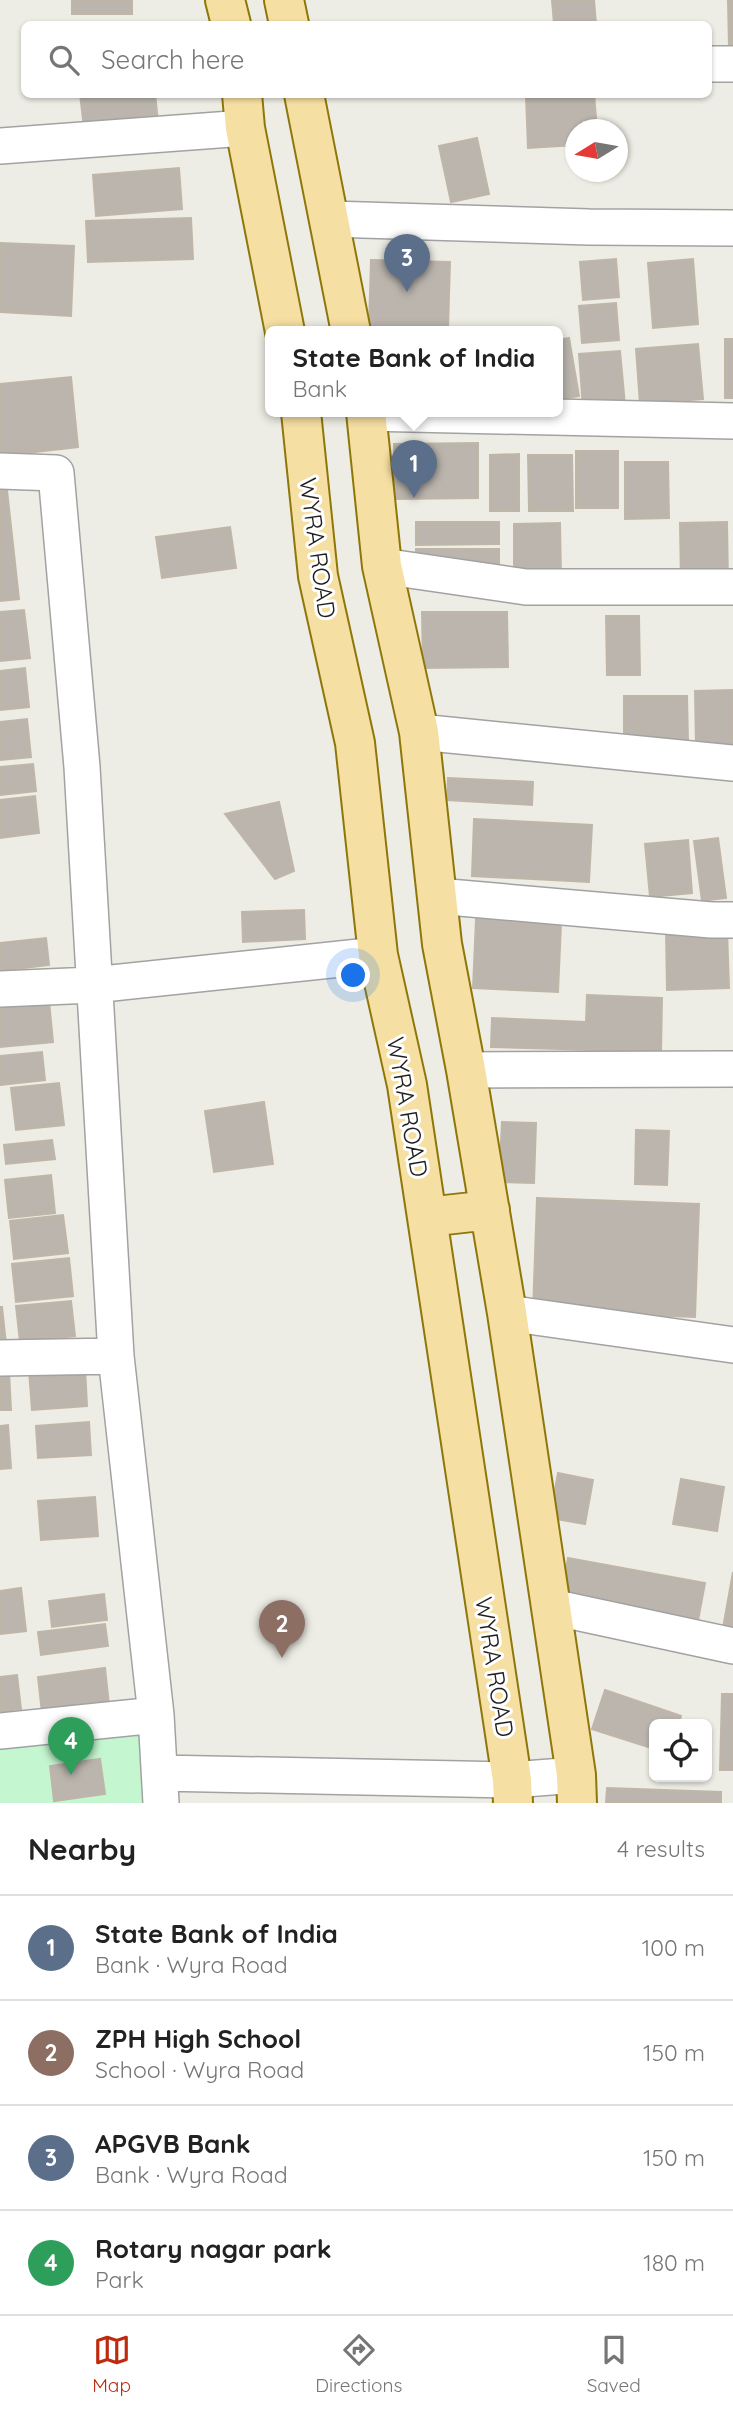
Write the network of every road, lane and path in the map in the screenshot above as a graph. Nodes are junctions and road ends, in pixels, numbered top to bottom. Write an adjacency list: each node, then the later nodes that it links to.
1 (225, 0): 3 (main road)
2 (285, 0): 4 (main road)
3 (230, 21)
4 (288, 21)
5 (712, 64): 6 (street)
6 (733, 64)
7 (305, 98): 10 (main road)
8 (244, 111): 9 (street); 12 (main road)
9 (0, 146)
10 (330, 219): 11 (street); 13 (main road)
11 (733, 228)
12 (284, 326)
13 (350, 326)
14 (302, 417): 25 (main road, WYRA ROAD)
15 (366, 417): 19 (main road)
16 (550, 417): 17 (street)
17 (733, 421)
18 (0, 471): 26 (street)
19 (382, 566): 20 (street); 21 (main road)
20 (733, 587)
21 (419, 732): 22 (street); 23 (main road)
22 (733, 763)
23 (437, 896): 24 (street); 29 (main road)
24 (733, 920)
25 (378, 955): 26 (street); 31 (main road, WYRA ROAD)
26 (93, 985): 27 (street); 34 (street)
27 (0, 989)
28 (733, 1069): 29 (street)
29 (466, 1070): 30 (main road)
30 (490, 1210): 31 (main road); 32 (main road)
31 (427, 1217): 43 (main road, WYRA ROAD)
32 (507, 1313): 33 (street); 36 (main road)
33 (733, 1345)
34 (116, 1356): 35 (street); 38 (street)
35 (0, 1358)
36 (552, 1607): 37 (street); 41 (main road)
37 (733, 1646)
38 (156, 1715): 39 (street); 40 (street)
39 (0, 1731)
40 (160, 1788): 42 (street)
41 (576, 1789): 43 (street)
42 (322, 1790): 43 (street)
43 (513, 1792)

